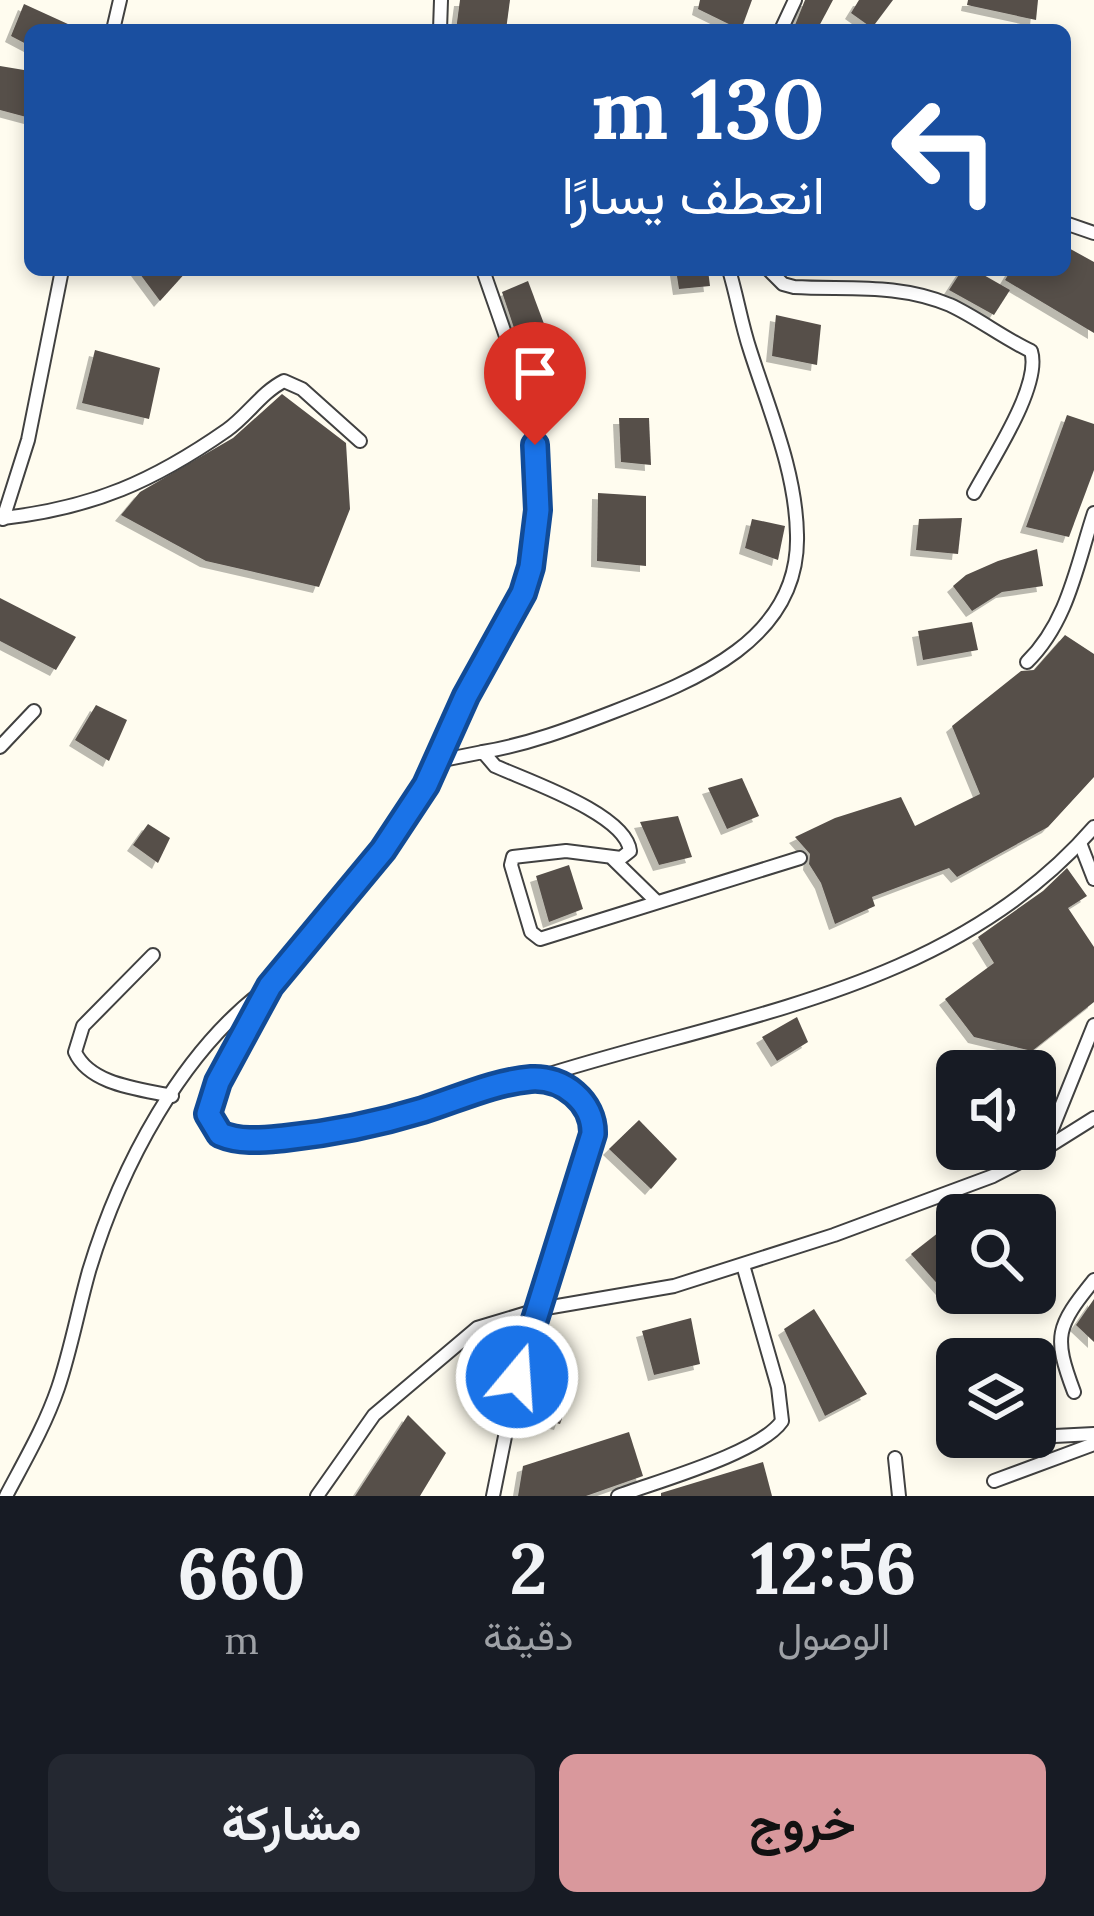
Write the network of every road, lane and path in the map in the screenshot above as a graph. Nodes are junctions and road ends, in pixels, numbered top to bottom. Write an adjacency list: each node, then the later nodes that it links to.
1 (61, 276): 8 (street)
2 (485, 276): 13 (street)
3 (731, 276): 12 (street)
4 (775, 276): 6 (street)
5 (360, 441): 8 (street)
6 (974, 493)
7 (1094, 513): 9 (street)
8 (2, 521)
9 (1027, 662)
10 (34, 711): 11 (street)
11 (0, 747)
12 (482, 752): 13 (street); 17 (street)
13 (437, 761): 21 (street)
14 (1094, 827): 15 (street)
15 (1080, 844): 18 (street); 23 (street)
16 (800, 858): 19 (street)
17 (613, 859): 19 (street); 19 (street)
18 (1094, 879)
19 (657, 902)
20 (153, 956): 24 (street)
21 (270, 986): 23 (street); 24 (street)
22 (1094, 1024): 25 (street)
23 (537, 1078): 31 (street)
24 (172, 1096): 38 (street)
25 (1056, 1118)
26 (1094, 1118): 27 (street)
27 (1056, 1142)
28 (1000, 1170): 29 (street)
29 (743, 1265): 31 (street); 41 (street)
30 (1094, 1280): 32 (street)
31 (539, 1309): 39 (street); 40 (street)
32 (1074, 1393)
33 (1094, 1434): 34 (street)
34 (1056, 1435)
35 (1094, 1444): 37 (street)
36 (895, 1458): 42 (street)
37 (994, 1481)
38 (6, 1487)
39 (317, 1496)
40 (493, 1496)
41 (618, 1496)
42 (899, 1496)

